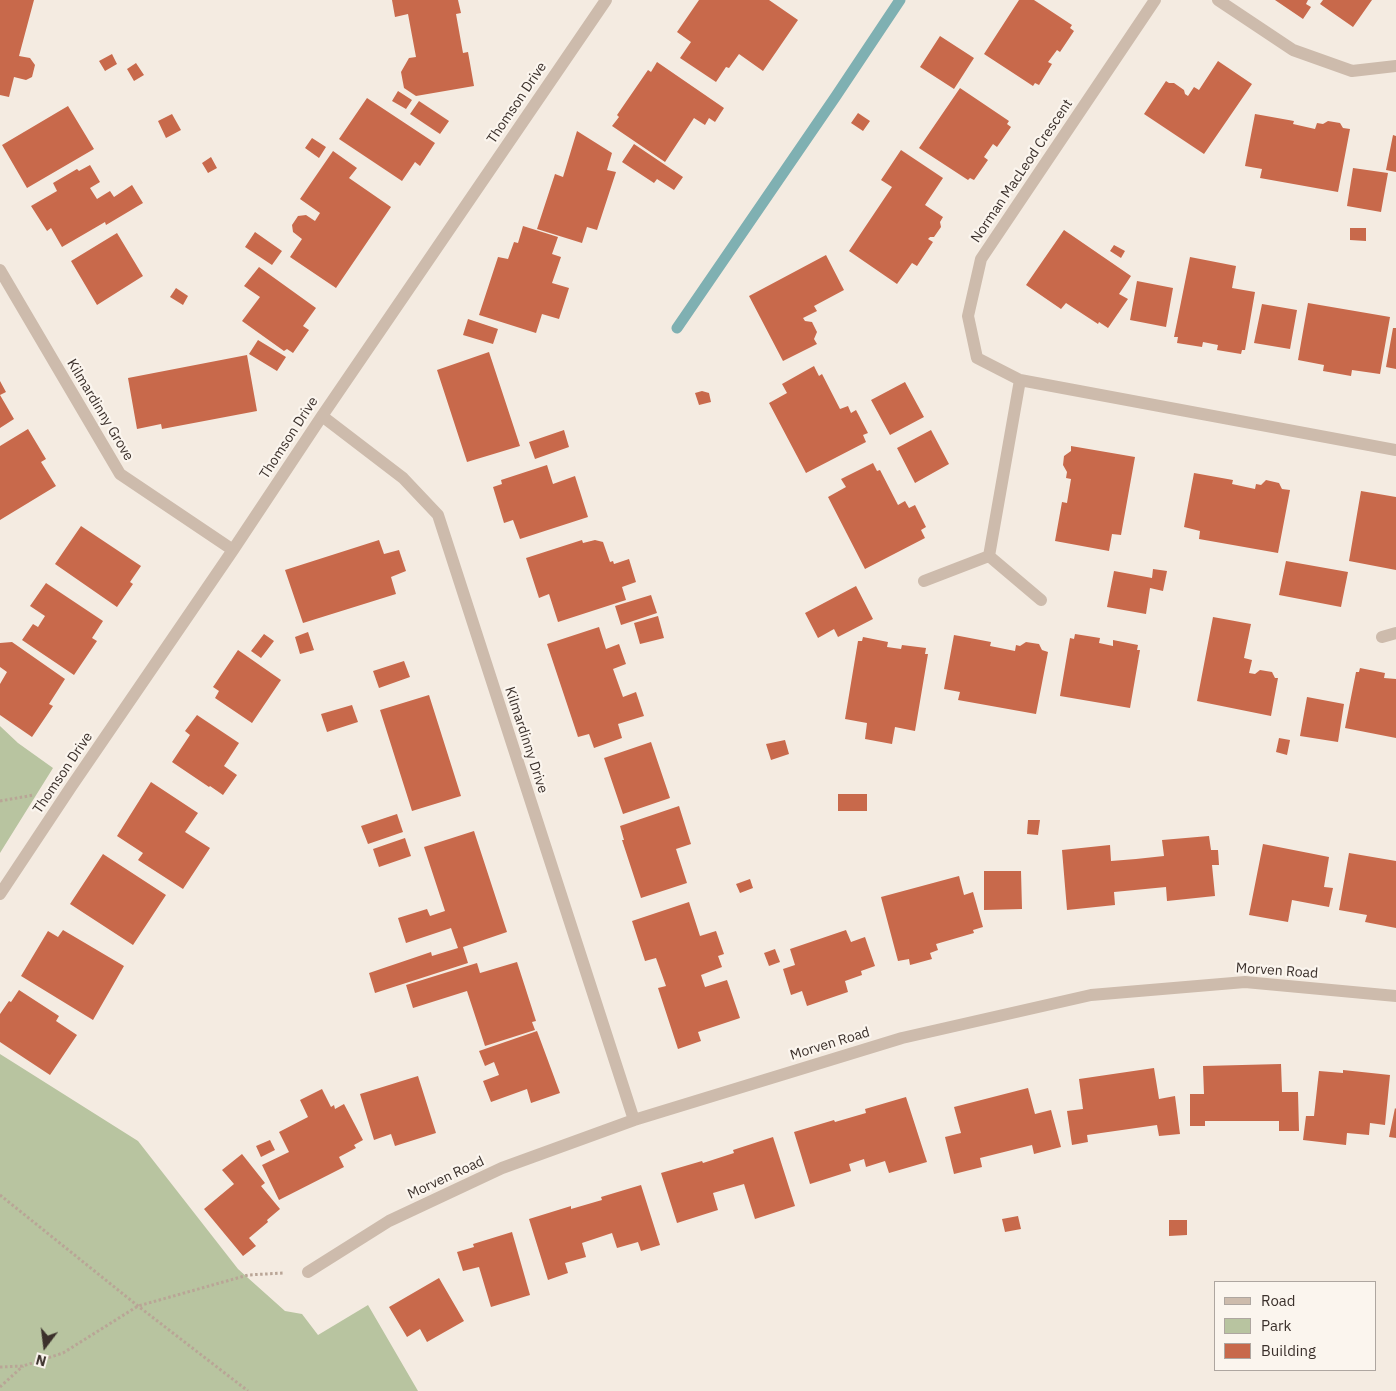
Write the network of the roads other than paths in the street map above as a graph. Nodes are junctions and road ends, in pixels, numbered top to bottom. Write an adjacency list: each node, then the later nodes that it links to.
1 (1155, 0): 6 (street, Norman MacLeod Crescent)
2 (1218, 0): 4 (street)
3 (600, 2): 7 (street, Thomson Drive)
4 (1396, 66)
5 (0, 270): 9 (street, Kilmardinny Grove)
6 (1020, 380): 8 (street, Norman MacLeod Crescent); 10 (street)
7 (322, 416): 9 (street, Thomson Drive); 17 (street, Kilmardinny Drive)
8 (1396, 450)
9 (233, 550): 15 (street, Thomson Drive)
10 (989, 556): 11 (street); 12 (street)
11 (924, 581)
12 (1042, 600)
13 (1396, 633): 14 (street)
14 (1382, 637)
15 (0, 894)
16 (1396, 996): 17 (street, Morven Road)
17 (634, 1120): 18 (street, Morven Road)
18 (308, 1272)

